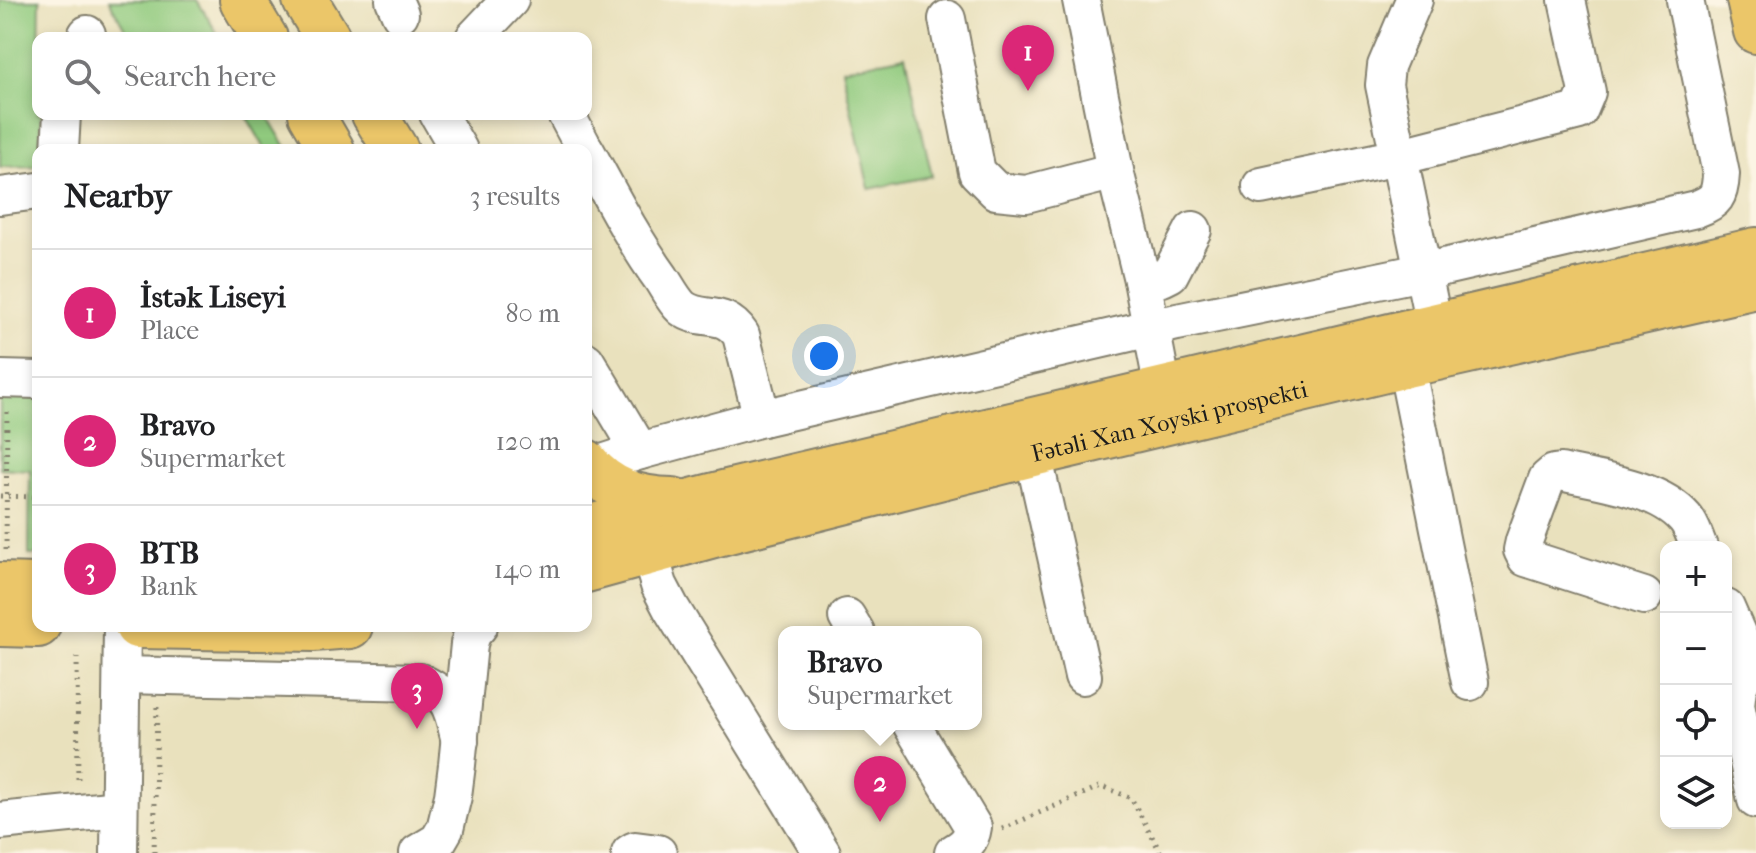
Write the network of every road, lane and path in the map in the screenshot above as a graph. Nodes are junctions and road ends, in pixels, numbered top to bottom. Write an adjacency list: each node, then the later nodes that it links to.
1 (242, 0): 11 (main road)
2 (305, 0): 12 (main road)
3 (510, 0): 13 (street)
4 (1081, 0): 24 (street)
5 (1414, 0): 22 (street)
6 (1567, 0): 22 (street)
7 (1685, 0): 30 (street)
8 (1749, 0): 10 (main road)
9 (947, 19): 24 (street)
10 (1756, 31)
11 (261, 32)
12 (324, 32)
13 (480, 32)
14 (62, 120): 18 (street)
15 (314, 120): 19 (main road)
16 (442, 120): 20 (street)
17 (569, 120): 21 (street)
18 (60, 144)
19 (328, 144)
20 (456, 144)
21 (582, 144)
22 (1398, 157): 25 (street); 30 (street)
23 (592, 162): 39 (street)
24 (1115, 171): 31 (street)
25 (1261, 186)
26 (32, 192): 27 (street)
27 (0, 196)
28 (1193, 230): 31 (street)
29 (1756, 250): 33 (main road, Fətəli Xan Xoyski prospekti)
30 (1422, 272): 33 (street); 34 (street)
31 (1142, 280): 34 (street)
32 (1756, 286): 35 (main road, Fətəli Xan Xoyski prospekti)
33 (1434, 325): 38 (main road, Fətəli Xan Xoyski prospekti)
34 (1152, 327): 38 (street); 39 (street)
35 (1406, 365): 41 (main road, Fətəli Xan Xoyski prospekti); 64 (street)
36 (592, 371): 40 (street)
37 (15, 379): 44 (path)
38 (1163, 389): 46 (main road, Fətəli Xan Xoyski prospekti)
39 (762, 418): 40 (street)
40 (640, 451): 42 (street)
41 (1033, 454): 49 (main road, Fətəli Xan Xoyski prospekti); 63 (street)
42 (592, 464)
43 (592, 468): 46 (main road)
44 (4, 496): 45 (path); 51 (path)
45 (32, 497)
46 (691, 500): 47 (main road)
47 (592, 526)
48 (1697, 541): 53 (street)
49 (649, 552): 50 (main road, Fətəli Xan Xoyski prospekti); 77 (street)
50 (592, 568)
51 (3, 570): 52 (main road)
52 (32, 583)
53 (1644, 596)
54 (1728, 613): 60 (street)
55 (0, 624): 56 (main road)
56 (32, 625)
57 (122, 632): 61 (street)
58 (474, 632): 66 (street)
59 (77, 657): 69 (path)
60 (1753, 662): 67 (street)
61 (122, 675): 62 (street); 68 (street)
62 (186, 675): 66 (street); 73 (path)
63 (1083, 676)
64 (1470, 682)
65 (915, 730): 71 (street)
66 (460, 741): 74 (street)
67 (1756, 800)
68 (119, 809): 69 (street); 72 (street)
69 (78, 812): 70 (street)
70 (0, 821)
71 (962, 845): 78 (path)
72 (119, 853)
73 (154, 853)
74 (418, 853)
75 (630, 853): 76 (street)
76 (658, 853)
77 (822, 853)
78 (1161, 853)

